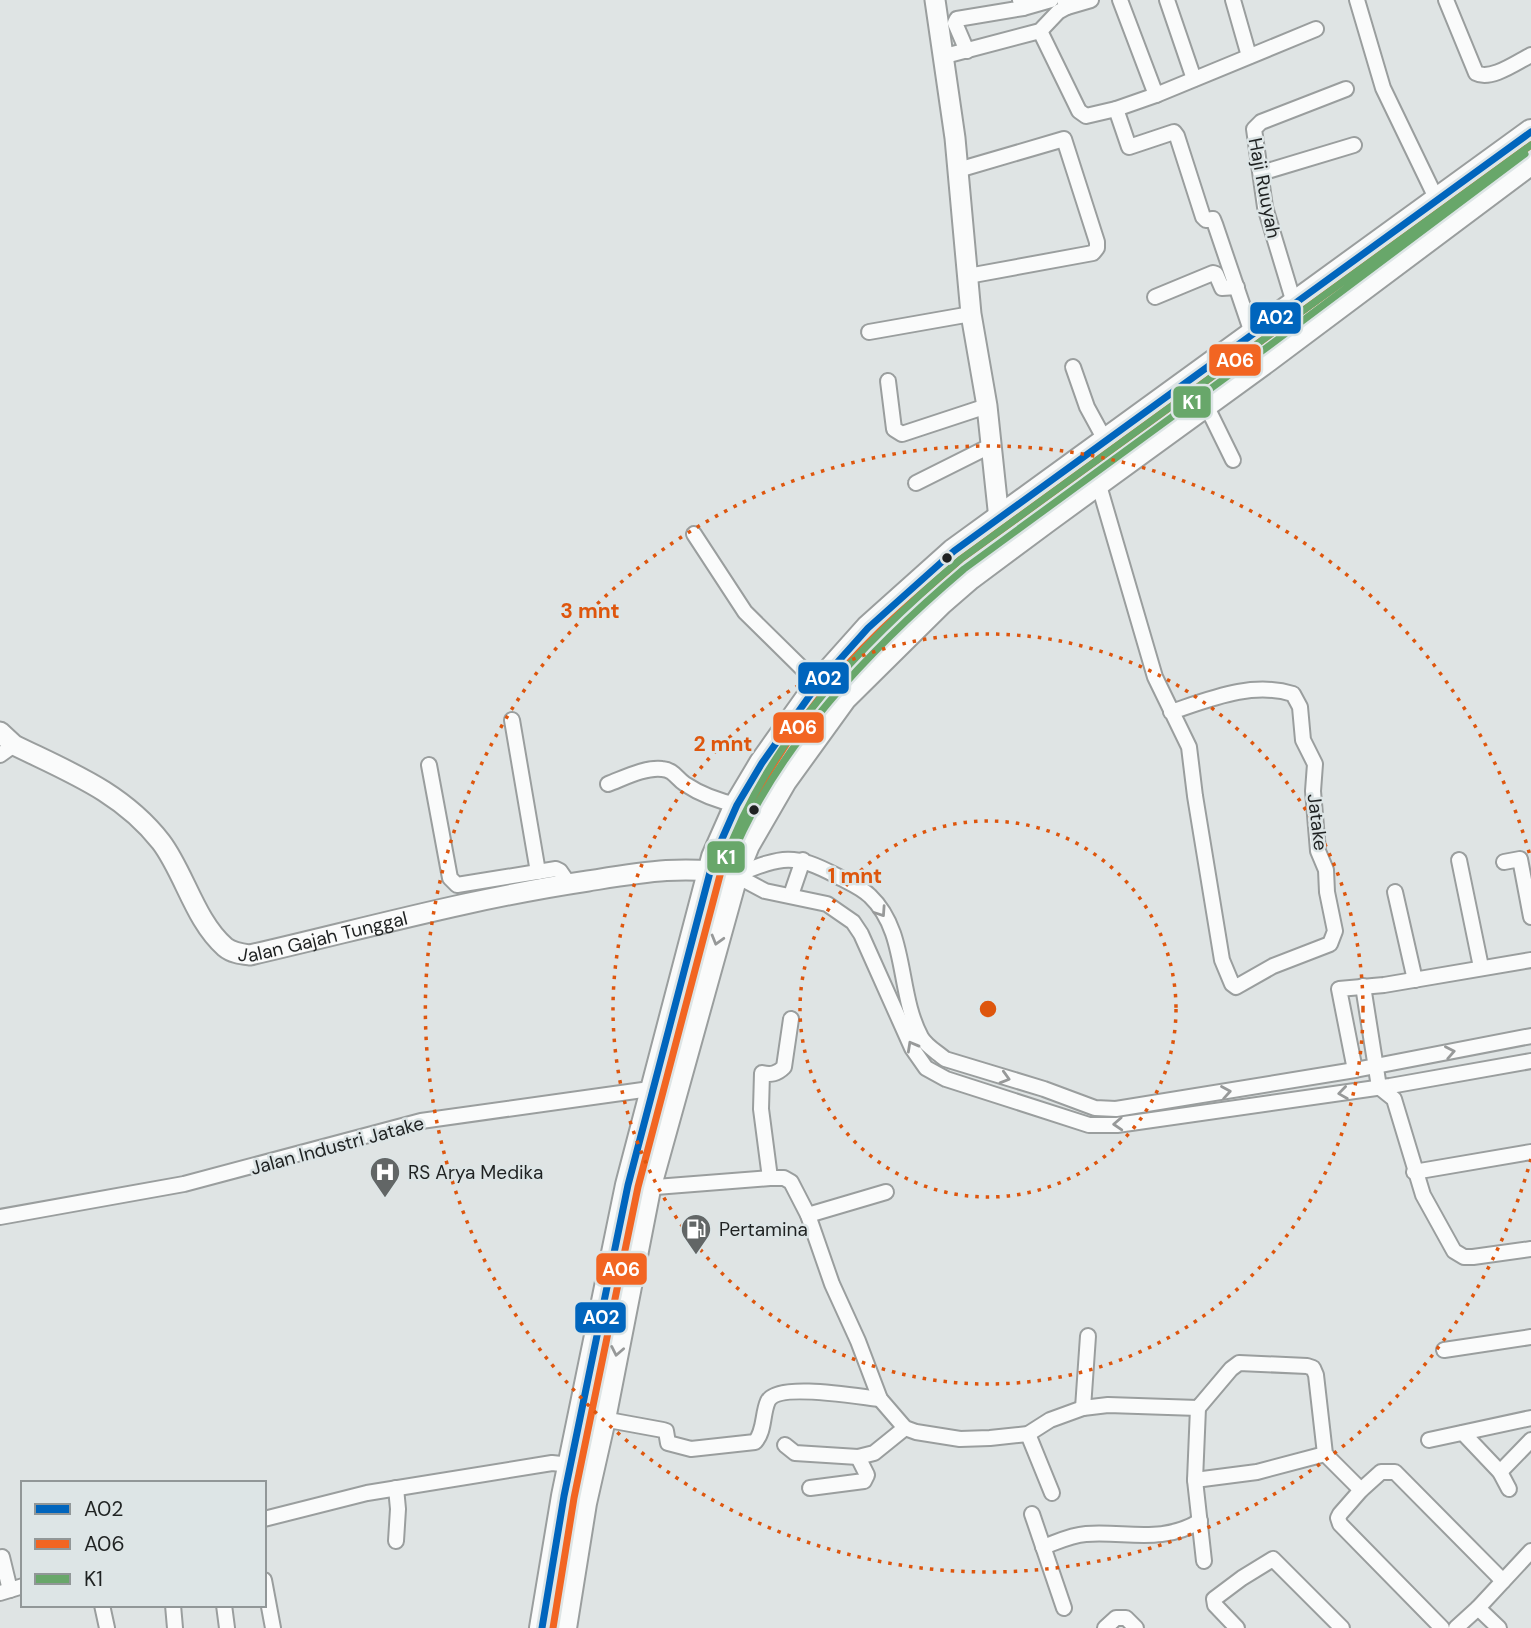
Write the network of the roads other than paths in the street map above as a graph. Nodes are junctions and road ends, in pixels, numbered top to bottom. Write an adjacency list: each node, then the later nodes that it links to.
1 (935, 0): 15 (street)
2 (1051, 0): 10 (street)
3 (1091, 0): 9 (street)
4 (1120, 0): 19 (street)
5 (1167, 0): 17 (street)
6 (1233, 0): 16 (street)
7 (1357, 0): 26 (street)
8 (1446, 0): 14 (street)
9 (1065, 3): 12 (street)
10 (1021, 4): 13 (street)
11 (1316, 29): 16 (street)
12 (1040, 31): 13 (street); 20 (street)
13 (967, 51): 15 (street)
14 (1531, 55)
15 (945, 56): 24 (street)
16 (1249, 56): 17 (street)
17 (1194, 79): 19 (street)
18 (1346, 89): 25 (street, Haji Ruuyah)
19 (1156, 95): 20 (street)
20 (1116, 109): 28 (street)
21 (1531, 132): 26 (highway)
22 (1354, 145): 25 (street)
23 (1531, 162): 36 (highway)
24 (958, 170): 27 (street); 27 (street)
25 (1261, 173): 30 (street, Haji Ruuyah)
26 (1437, 200): 30 (highway)
27 (968, 276): 31 (street)
28 (1237, 287): 29 (street); 33 (street)
29 (1155, 297)
30 (1294, 303): 33 (highway)
31 (971, 314): 32 (street); 37 (street)
32 (869, 332)
33 (1252, 332): 38 (highway)
34 (1073, 367): 38 (street)
35 (888, 381): 37 (street)
36 (1206, 405): 41 (street); 42 (highway)
37 (987, 406): 39 (street)
38 (1105, 440): 40 (highway)
39 (992, 445): 43 (street); 44 (street)
40 (1083, 457): 42 (street); 44 (highway)
41 (1233, 460)
42 (1098, 482): 46 (highway); 48 (street)
43 (916, 483)
44 (999, 519): 46 (street); 47 (highway)
45 (694, 534): 47 (street)
46 (1007, 550): 59 (highway)
47 (818, 684): 53 (highway)
48 (1171, 712): 48 (street, Jatake)
49 (512, 720): 58 (street)
50 (5, 744): 60 (street, Jalan Gajah Tunggal)
51 (429, 765): 58 (street)
52 (608, 783): 53 (street)
53 (737, 805): 57 (highway)
54 (803, 860): 59 (street); 62 (street); 78 (street, one-way to 78)
55 (1459, 860): 65 (street)
56 (1504, 862): 63 (street)
57 (710, 869): 59 (street, Jalan Gajah Tunggal); 60 (street, Jalan Gajah Tunggal); 76 (highway)
58 (538, 872): 60 (street)
59 (736, 875): 62 (street); 76 (highway, one-way to 76)
60 (569, 884)
61 (1395, 892): 66 (street)
62 (791, 895): 79 (street, one-way to 62)
63 (1531, 917)
64 (1531, 960): 65 (street)
65 (1481, 967): 66 (street)
66 (1415, 980): 67 (street)
67 (1363, 986): 72 (street); 73 (street)
68 (791, 1019): 82 (street)
69 (1531, 1036): 71 (street, one-way to 69)
70 (1531, 1061): 74 (street)
71 (1398, 1062): 72 (street); 74 (street)
72 (1377, 1065): 73 (street); 75 (street)
73 (1355, 1070): 78 (street, one-way to 73)
74 (1402, 1083): 75 (street); 77 (street)
75 (1379, 1087): 77 (street); 79 (street, one-way to 79)
76 (665, 1088): 83 (highway); 86 (street, Jalan Industri Jatake)
77 (1394, 1099): 81 (street)
78 (1095, 1108): 79 (street)
79 (1089, 1125)
80 (1531, 1152): 81 (street)
81 (1414, 1172): 87 (street)
82 (770, 1178): 83 (street); 85 (street)
83 (638, 1187): 95 (highway, one-way to 95); 104 (highway)
84 (886, 1192): 85 (street)
85 (808, 1215): 91 (street)
86 (0, 1217)
87 (1531, 1249)
88 (1088, 1336): 92 (street)
89 (1531, 1337): 90 (street)
90 (1444, 1350)
91 (880, 1399): 95 (street); 96 (street)
92 (1083, 1408): 93 (street); 98 (street)
93 (1198, 1408): 102 (street); 106 (street)
94 (1531, 1418): 97 (street)
95 (603, 1419): 133 (highway)
96 (905, 1428): 98 (street); 103 (street)
97 (1462, 1433): 99 (street); 105 (street)
98 (1028, 1434): 111 (street)
99 (1429, 1440)
100 (1531, 1440): 105 (street)
101 (785, 1445): 103 (street)
102 (1325, 1454): 106 (street); 110 (street)
103 (858, 1457): 108 (street)
104 (570, 1465): 107 (street); 132 (highway)
105 (1500, 1472): 109 (street)
106 (1195, 1480): 114 (street)
107 (396, 1488): 113 (street); 115 (street)
108 (810, 1488)
109 (1508, 1489)
110 (1361, 1490): 120 (street); 138 (street)
111 (1052, 1493)
112 (1032, 1514): 116 (street)
113 (266, 1518)
114 (1200, 1521): 116 (street); 119 (street)
115 (396, 1541)
116 (1043, 1547): 126 (street)
117 (1529, 1556): 120 (street)
118 (2, 1557): 121 (street)
119 (1204, 1561)
120 (1503, 1581): 127 (street)
121 (11, 1589)
122 (266, 1591): 131 (street)
123 (102, 1607): 128 (street)
124 (173, 1607): 129 (street)
125 (224, 1607): 130 (street)
126 (1064, 1608)
127 (1478, 1608): 139 (street); 140 (street)
128 (107, 1628)
129 (176, 1628)
130 (227, 1628)
131 (273, 1628)
132 (542, 1628)
133 (564, 1628)
134 (1105, 1628): 135 (street)
135 (1136, 1628)
136 (1237, 1628): 137 (street)
137 (1342, 1628)
138 (1442, 1628)
139 (1456, 1628)
140 (1499, 1628)

